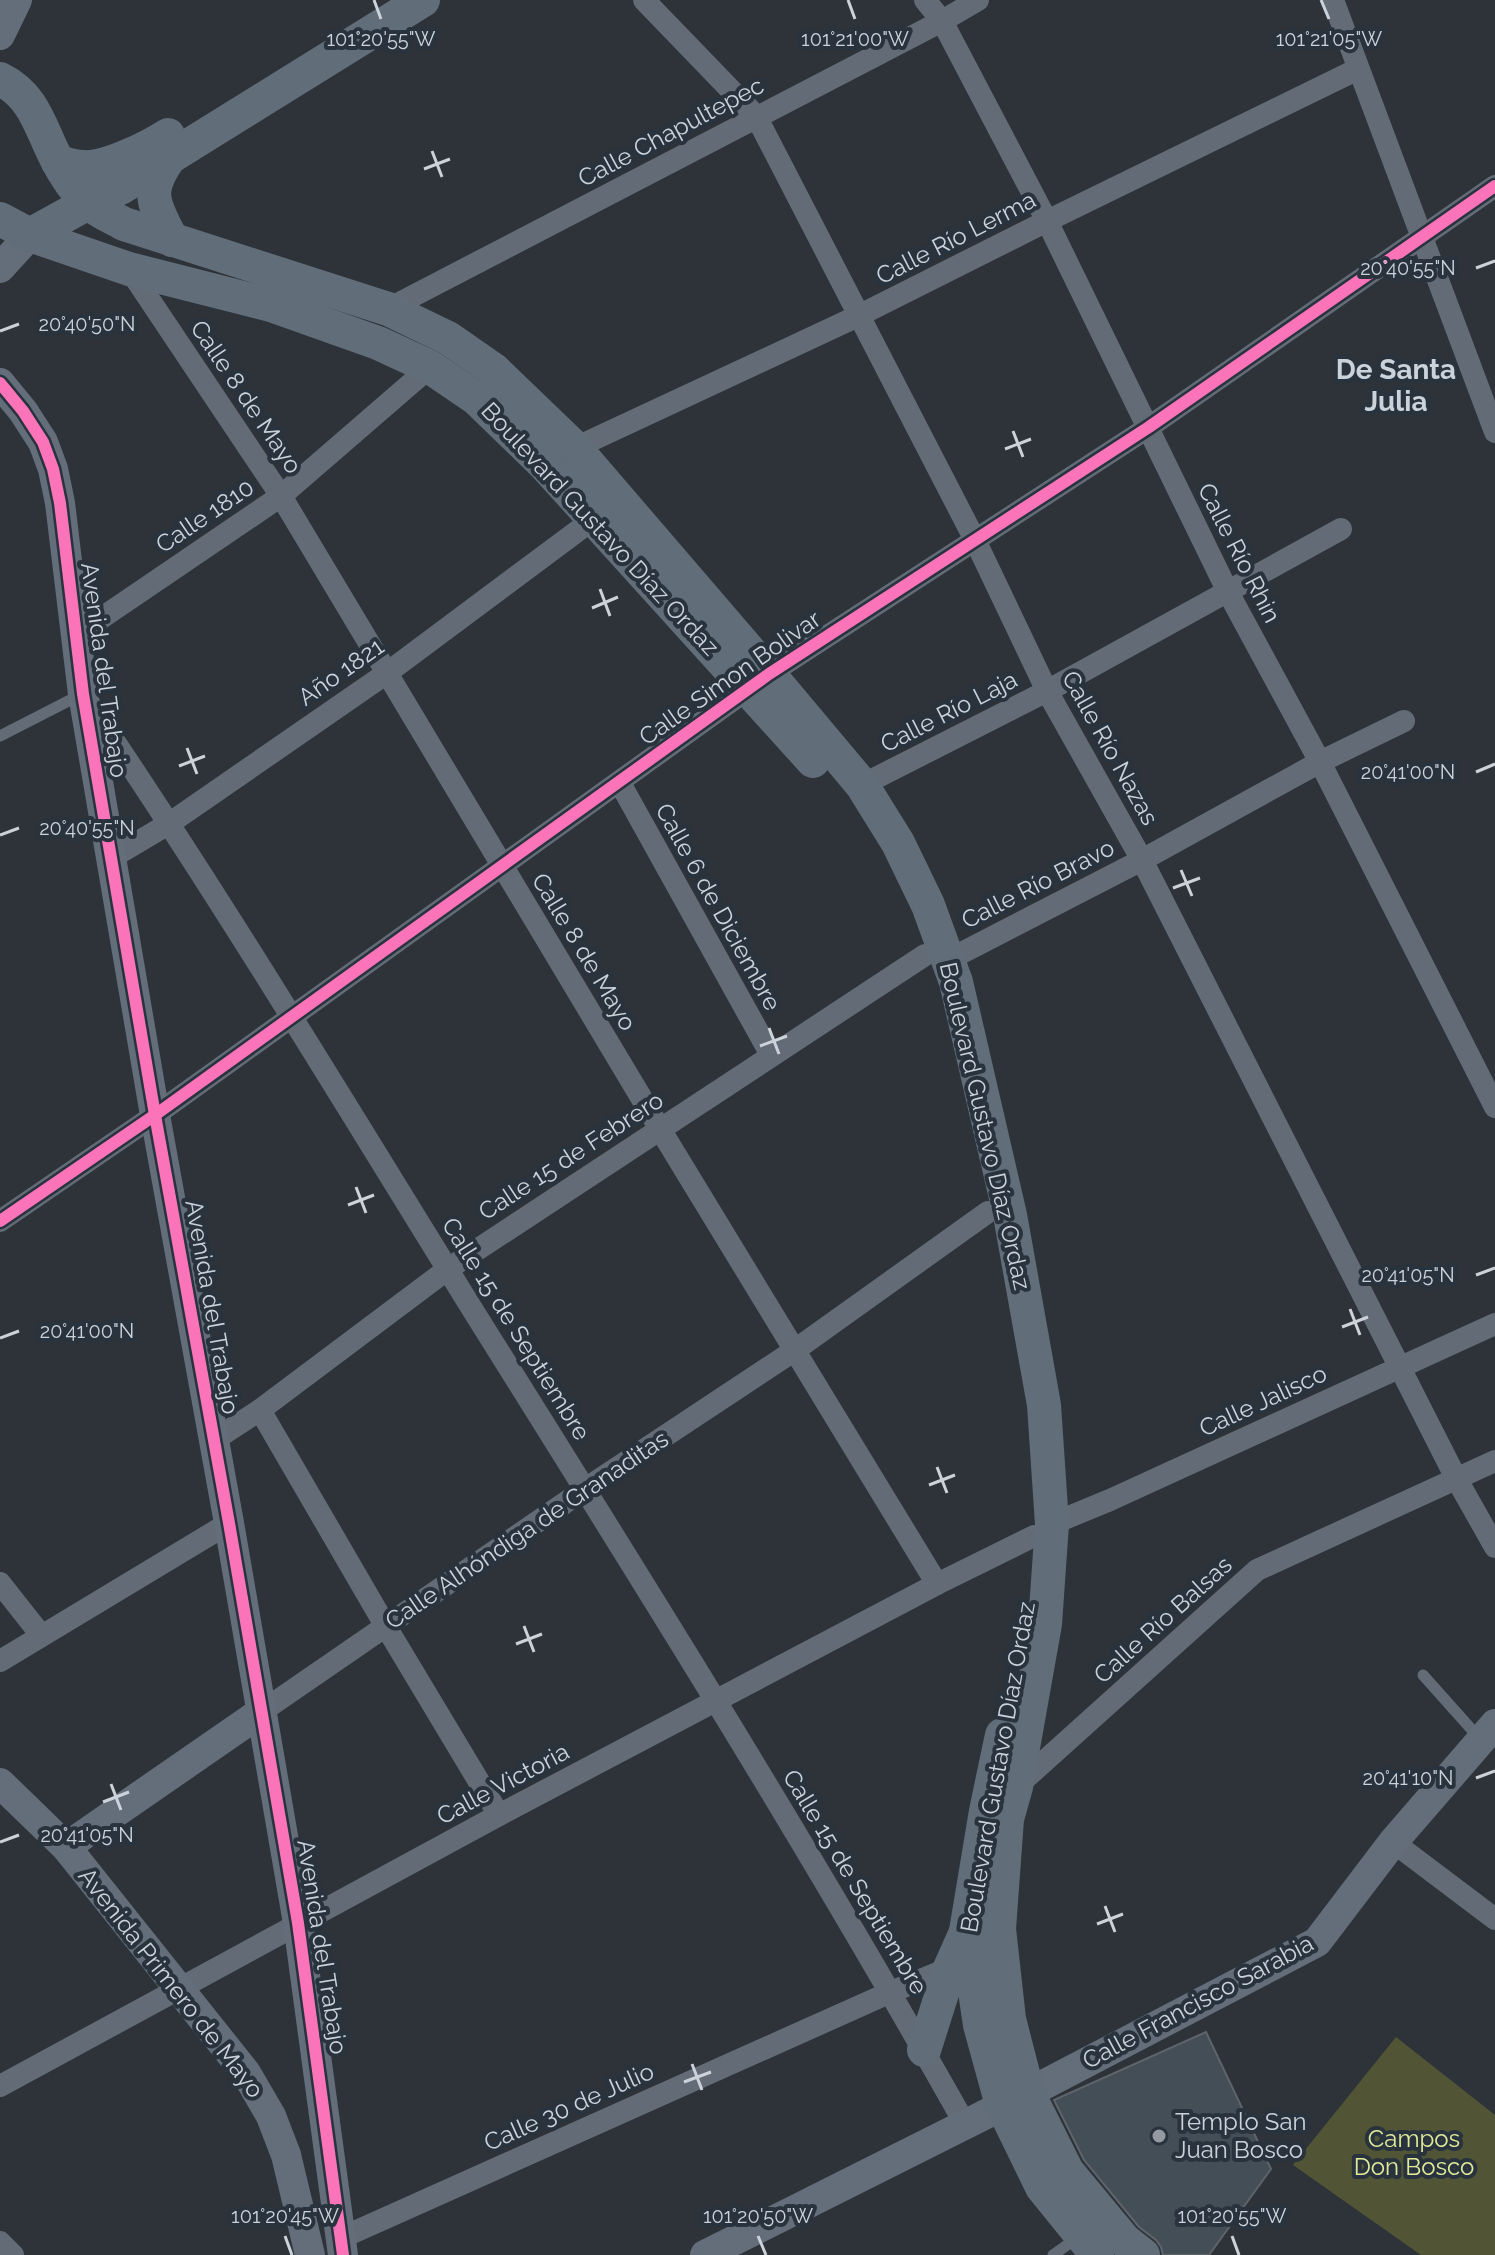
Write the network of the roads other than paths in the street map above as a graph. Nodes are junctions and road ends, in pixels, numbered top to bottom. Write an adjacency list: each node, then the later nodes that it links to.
1 (17, 0): 9 (street)
2 (381, 0): 14 (main road)
3 (423, 0): 13 (main road)
4 (644, 0): 12 (street, Calle Río Nazas)
5 (925, 0): 8 (street, Calle Río Rhin)
6 (978, 0): 8 (street, Calle Chapultepec)
7 (1333, 0): 10 (street)
8 (942, 21): 12 (street, Calle Chapultepec); 18 (street, Calle Río Rhin)
9 (0, 35)
10 (1358, 69): 18 (street, Calle Río Lerma); 20 (street)
11 (0, 79): 14 (main road, Boulevard Gustavo Díaz Ordaz)
12 (756, 116): 24 (street, Calle Chapultepec); 25 (street, Calle Río Nazas)
13 (170, 157): 16 (main road); 21 (main road)
14 (58, 162): 16 (main road, Boulevard Gustavo Díaz Ordaz)
15 (1495, 186): 20 (street, Calle Simon Bolivar)
16 (88, 203): 19 (main road); 21 (main road, Boulevard Gustavo Díaz Ordaz)
17 (0, 219): 19 (main road, Boulevard Gustavo Díaz Ordaz)
18 (1047, 221): 25 (street, Calle Río Lerma); 29 (street, Calle Río Rhin)
19 (30, 235): 22 (street); 23 (main road, Boulevard Gustavo Díaz Ordaz)
20 (1422, 236): 28 (street); 29 (street, Calle Simon Bolivar)
21 (172, 240): 24 (main road, Boulevard Gustavo Díaz Ordaz)
22 (0, 268)
23 (129, 269): 26 (main road, Boulevard Gustavo Díaz Ordaz); 32 (street, Calle 8 de Mayo)
24 (388, 309): 31 (main road, Boulevard Gustavo Díaz Ordaz)
25 (858, 316): 31 (street, Calle Río Lerma); 35 (street, Calle Río Nazas)
26 (430, 367): 32 (street, Calle 1810); 33 (main road, Boulevard Gustavo Díaz Ordaz)
27 (0, 383): 37 (street, Avenida del Trabajo)
28 (1489, 397): 30 (street)
29 (1149, 427): 35 (street, Calle Simon Bolivar); 36 (street, Calle Río Rhin)
30 (1495, 432)
31 (575, 448): 39 (main road, Boulevard Gustavo Díaz Ordaz)
32 (281, 496): 37 (street, Calle 1810); 38 (street, Calle 8 de Mayo)
33 (595, 518): 38 (street, Año 1821); 39 (main road, Boulevard Gustavo Díaz Ordaz)
34 (1341, 529): 36 (street, Calle Río Laja)
35 (975, 540): 39 (street, Calle Simon Bolivar); 40 (street, Calle Río Nazas)
36 (1228, 592): 40 (street, Calle Río Laja); 44 (street, Calle Río Rhin)
37 (75, 636): 41 (street, Avenida del Trabajo)
38 (387, 673): 47 (street, Año 1821); 50 (street, Calle 8 de Mayo)
39 (759, 682): 45 (street, Calle Simon Bolivar); 46 (main road, Boulevard Gustavo Díaz Ordaz); 51 (main road, Boulevard Gustavo Díaz Ordaz)
40 (1047, 691): 46 (street, Calle Río Laja); 49 (street, Calle Río Nazas)
41 (83, 694): 43 (lane); 47 (street, Calle 15 de Septiembre); 48 (street, Avenida del Trabajo)
42 (1404, 721): 44 (street, Calle Río Bravo)
43 (0, 736)
44 (1320, 762): 49 (street, Calle Río Bravo); 54 (street, Calle Río Rhin)
45 (620, 783): 50 (street, Calle Simon Bolivar); 53 (street, Calle 6 de Diciembre)
46 (862, 785): 51 (main road, Boulevard Gustavo Díaz Ordaz)
47 (170, 823): 48 (street, Año 1821); 52 (street, Calle 15 de Septiembre)
48 (111, 858): 55 (street, Avenida del Trabajo)
49 (1142, 860): 51 (street, Calle Río Bravo); 62 (street, Calle Río Nazas)
50 (502, 866): 52 (street, Calle Simon Bolivar); 56 (street, Calle 8 de Mayo)
51 (937, 958): 53 (street, Calle 15 de Febrero); 57 (main road, Boulevard Gustavo Díaz Ordaz); 69 (main road, Boulevard Gustavo Díaz Ordaz)
52 (291, 1017): 55 (street, Calle Simon Bolivar); 59 (street, Calle 15 de Septiembre)
53 (771, 1055): 56 (street, Calle 15 de Febrero)
54 (1495, 1107)
55 (155, 1115): 58 (street, Calle Simon Bolivar); 64 (street, Avenida del Trabajo)
56 (660, 1129): 59 (street, Calle 15 de Febrero); 61 (street, Calle 8 de Mayo)
57 (988, 1212): 61 (street, Calle Alhóndiga de Granaditas); 69 (main road, Boulevard Gustavo Díaz Ordaz)
58 (0, 1221)
59 (448, 1269): 63 (street, Calle 15 de Febrero); 67 (street, Calle 15 de Septiembre)
60 (1495, 1324): 62 (street, Calle Jalisco)
61 (795, 1350): 67 (street, Calle Alhóndiga de Granaditas); 72 (street, Calle 8 de Mayo)
62 (1401, 1366): 66 (street, Calle Río Nazas); 69 (street, Calle Jalisco)
63 (260, 1410): 64 (street, Calle 15 de Febrero); 73 (street)
64 (214, 1440): 68 (street, Avenida del Trabajo)
65 (1495, 1461): 66 (street, Calle Río Balsas)
66 (1456, 1478): 70 (street, Calle Río Nazas); 81 (street, Calle Río Balsas)
67 (585, 1489): 73 (street, Calle Alhóndiga de Granaditas); 77 (street, Calle 15 de Septiembre)
68 (229, 1523): 74 (street); 78 (street, Avenida del Trabajo)
69 (1043, 1530): 72 (street, Calle Victoria); 81 (main road, Boulevard Gustavo Díaz Ordaz); 87 (main road, Boulevard Gustavo Díaz Ordaz)
70 (1495, 1547)
71 (0, 1583): 74 (street)
72 (937, 1584): 77 (street, Calle Victoria)
73 (385, 1625): 78 (street, Calle Alhóndiga de Granaditas); 82 (street)
74 (41, 1635): 75 (street)
75 (0, 1661)
76 (1423, 1675): 79 (lane)
77 (716, 1702): 82 (street, Calle Victoria); 90 (street, Calle 15 de Septiembre)
78 (261, 1712): 84 (street, Calle Alhóndiga de Granaditas); 86 (street, Avenida del Trabajo)
79 (1488, 1732): 83 (street, Calle Francisco Sarabia)
80 (0, 1783): 84 (street, Avenida Primero de Mayo)
81 (1016, 1787): 93 (main road, Boulevard Gustavo Díaz Ordaz)
82 (499, 1815): 86 (street, Calle Victoria)
83 (1393, 1842): 85 (street); 93 (street, Calle Francisco Sarabia)
84 (66, 1847): 89 (street, Avenida Primero de Mayo)
85 (1495, 1919)
86 (298, 1923): 89 (street, Calle Victoria); 97 (street, Avenida del Trabajo)
87 (966, 1931): 88 (main road); 93 (main road, Boulevard Gustavo Díaz Ordaz)
88 (950, 1968): 90 (street, Calle 30 de Julio); 91 (main road)
89 (179, 1988): 92 (street, Calle Victoria); 99 (street, Avenida Primero de Mayo)
90 (891, 1992): 91 (street, Calle 15 de Septiembre); 97 (street, Calle 30 de Julio)
91 (924, 2050): 94 (street, Calle 15 de Septiembre)
92 (0, 2086)
93 (1015, 2099): 94 (street, Calle Francisco Sarabia); 96 (main road, Boulevard Gustavo Díaz Ordaz); 102 (main road, Boulevard Gustavo Díaz Ordaz)
94 (965, 2124): 100 (street, Calle Francisco Sarabia)
95 (0, 2242): 98 (street)
96 (1089, 2245): 101 (lane)
97 (342, 2246)
98 (13, 2255)
99 (310, 2255)
100 (705, 2255)
101 (1053, 2255)
102 (1143, 2255)

